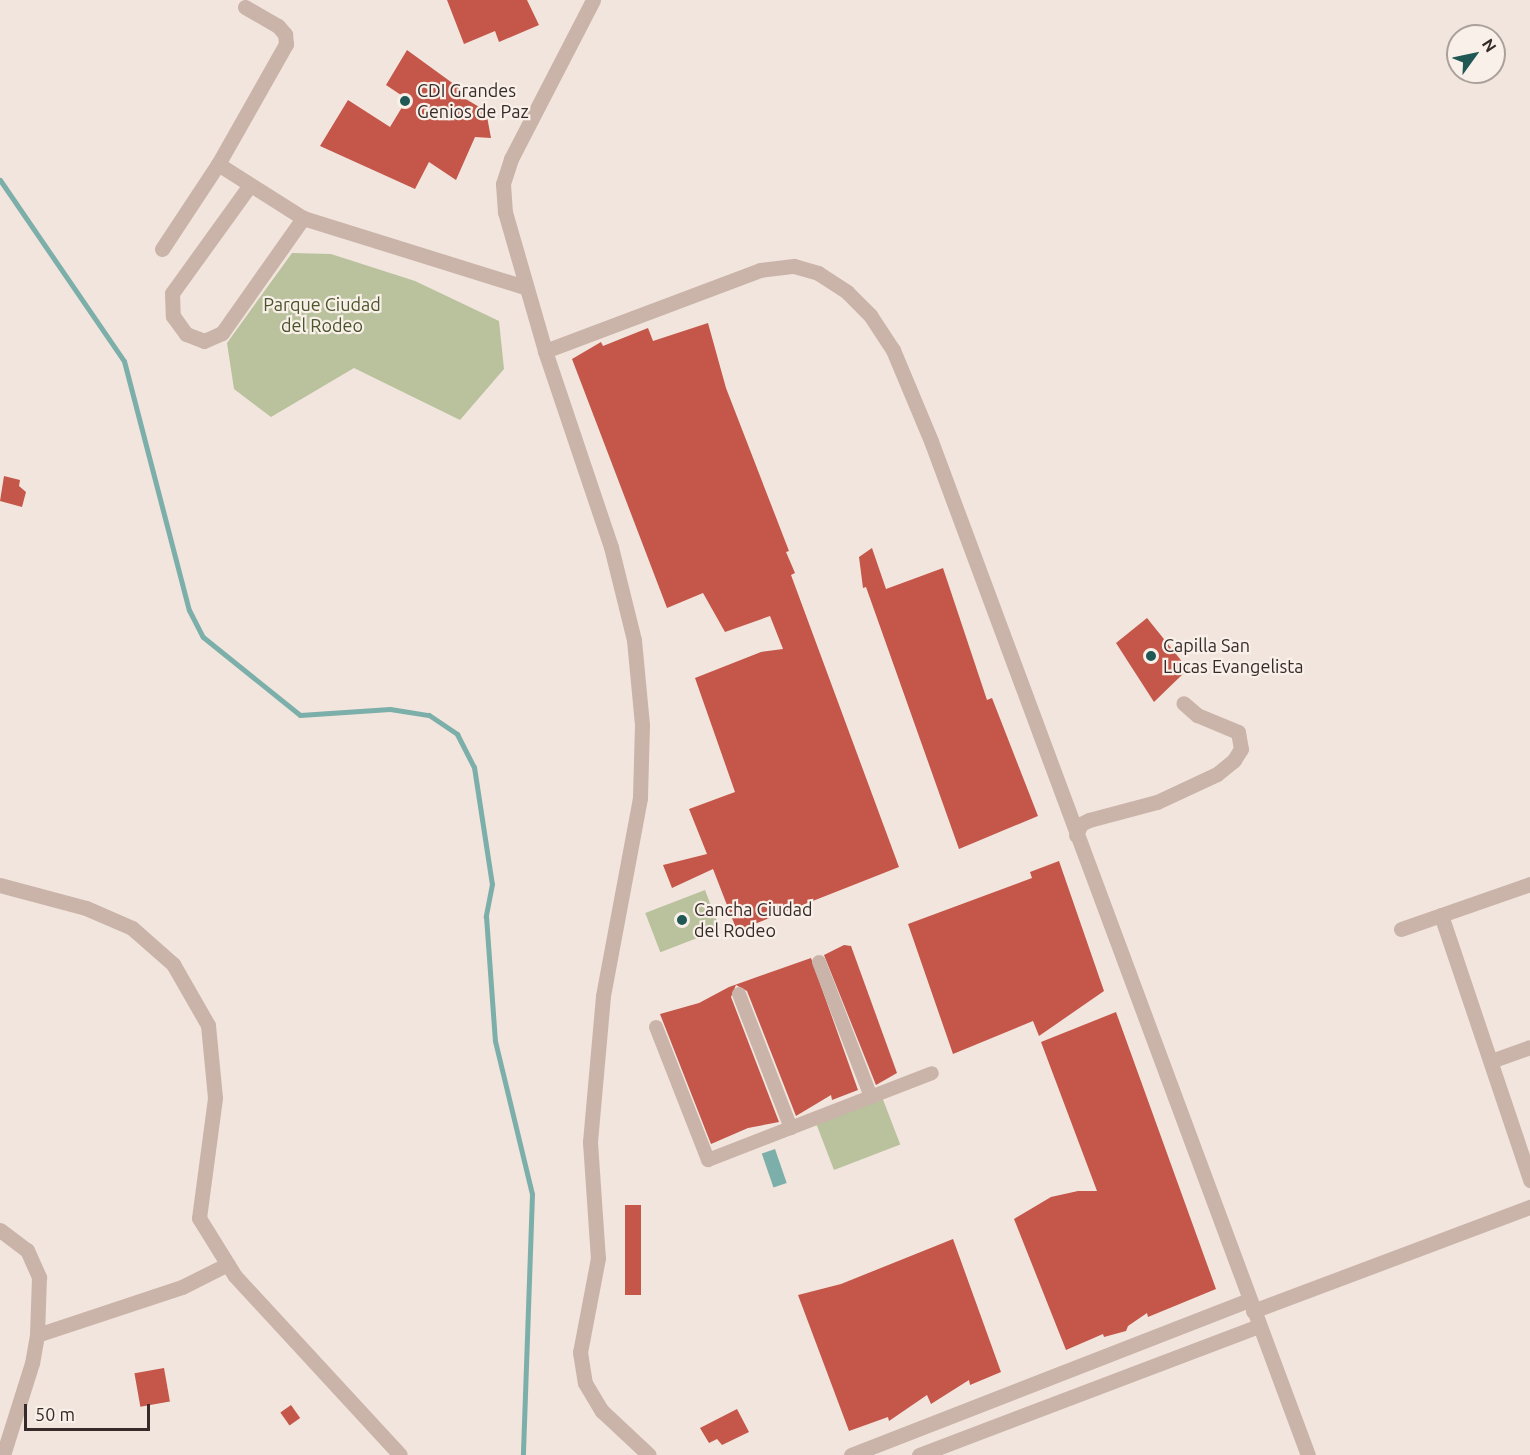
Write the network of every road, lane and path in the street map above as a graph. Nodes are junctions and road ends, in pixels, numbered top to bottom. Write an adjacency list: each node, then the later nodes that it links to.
1 (593, 0): 7 (street)
2 (245, 7): 3 (street)
3 (218, 164): 4 (street); 6 (street)
4 (250, 185): 5 (street); 5 (street)
5 (303, 218): 7 (street)
6 (162, 249)
7 (525, 287): 8 (street)
8 (544, 351): 10 (street); 32 (street)
9 (1183, 703): 10 (street)
10 (1076, 835): 27 (street)
11 (1530, 884): 13 (street)
12 (0, 885): 26 (street)
13 (1441, 915): 14 (street); 19 (street)
14 (1401, 929)
15 (819, 962): 21 (street)
16 (740, 994): 22 (street)
17 (656, 1027): 22 (street)
18 (1530, 1047): 19 (street)
19 (1491, 1061): 23 (street)
20 (932, 1073): 21 (street)
21 (872, 1097): 22 (street)
22 (791, 1128)
23 (1530, 1180)
24 (1530, 1207): 27 (street)
25 (0, 1230): 29 (street)
26 (228, 1264): 29 (street); 31 (street)
27 (1251, 1305): 28 (street); 33 (street)
28 (1259, 1326): 34 (street); 35 (street)
29 (38, 1335): 30 (street)
30 (3, 1455)
31 (400, 1455)
32 (649, 1455)
33 (851, 1455)
34 (919, 1455)
35 (1308, 1455)

